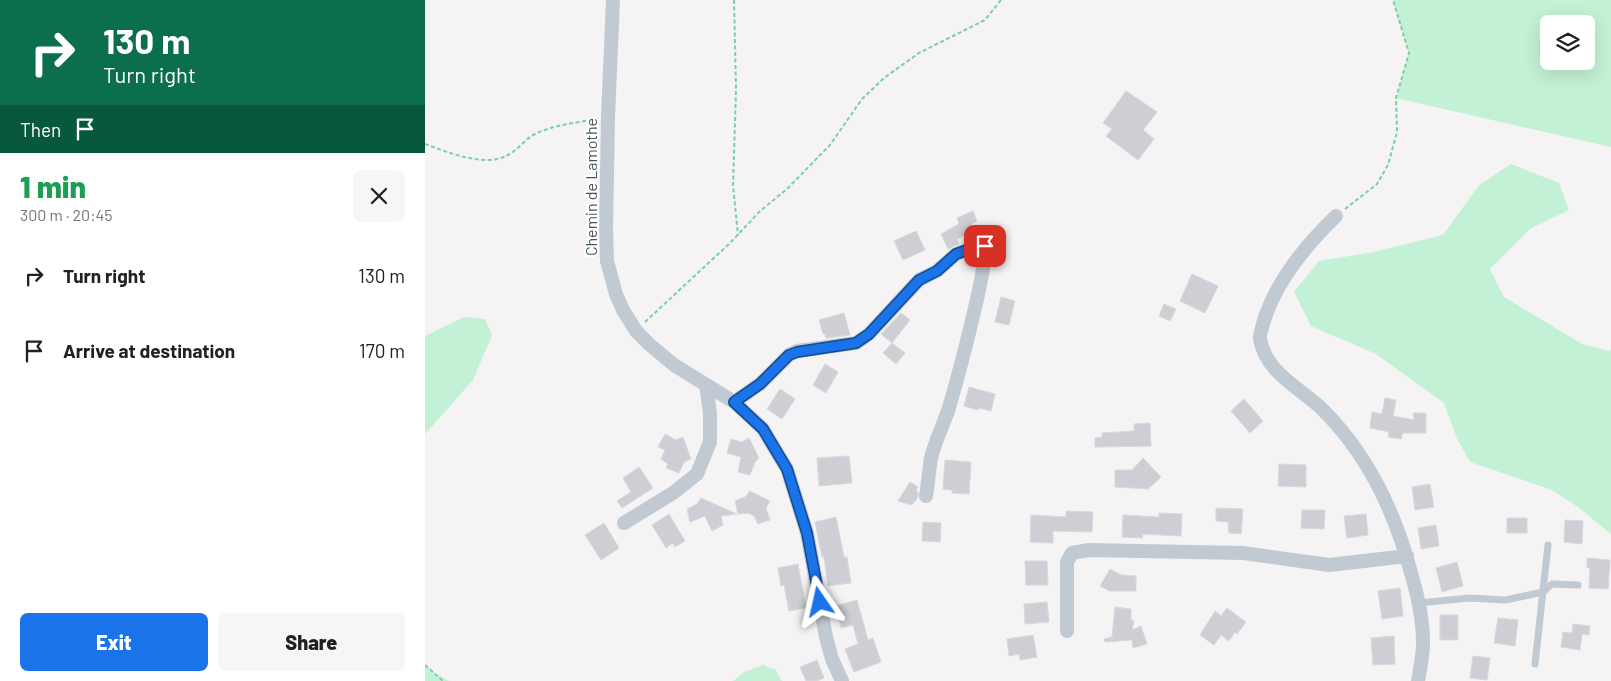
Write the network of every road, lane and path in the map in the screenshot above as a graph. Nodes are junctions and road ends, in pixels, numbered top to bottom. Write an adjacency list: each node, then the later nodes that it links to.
1 (613, 0): 5 (street, Chemin de Lamothe)
2 (734, 0): 8 (path)
3 (1001, 0): 8 (path)
4 (1393, 0): 7 (path)
5 (608, 117): 6 (path); 9 (street, Chemin de Lamothe)
6 (425, 144)
7 (1336, 216): 15 (street)
8 (738, 236): 9 (path)
9 (636, 331): 10 (street, Chemin de Lamothe)
10 (706, 385): 11 (street, Chemin de Lamothe); 13 (street)
11 (734, 402): 12 (street); 23 (street, Chemin de Lamothe)
12 (926, 496)
13 (624, 522)
14 (1549, 545): 17 (lane)
15 (1407, 556): 18 (street); 19 (street)
16 (1578, 585): 17 (lane)
17 (1543, 592): 18 (lane); 21 (lane)
18 (1419, 603): 24 (street)
19 (1067, 630)
20 (425, 664): 22 (path)
21 (1535, 664)
22 (443, 681)
23 (841, 681)
24 (1418, 681)

